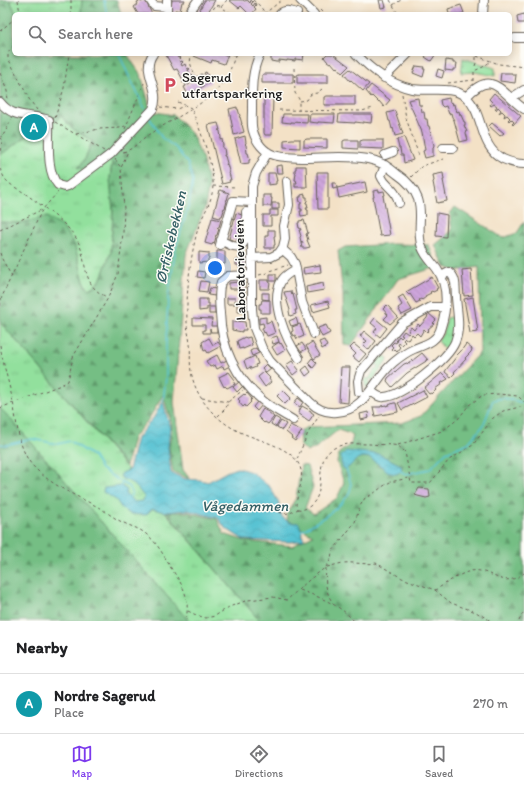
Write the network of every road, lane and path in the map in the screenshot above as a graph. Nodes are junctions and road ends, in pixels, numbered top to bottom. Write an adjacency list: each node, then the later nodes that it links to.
1 (18, 0): 15 (path)
2 (71, 0): 16 (path)
3 (150, 0): 13 (street)
4 (198, 0): 17 (street)
5 (227, 0): 14 (path)
6 (253, 0): 20 (path)
7 (282, 0): 21 (path)
8 (390, 0): 12 (path)
9 (401, 0): 12 (path)
10 (484, 0): 25 (street)
11 (302, 2): 22 (street); 23 (street)
12 (392, 5): 24 (path)
13 (166, 7)
14 (221, 7): 18 (path); 19 (path)
15 (20, 10)
16 (71, 12)
17 (189, 12)
18 (211, 12)
19 (229, 12)
20 (264, 12)
21 (267, 12)
22 (297, 12)
23 (312, 12)
24 (397, 12)
25 (483, 12)
26 (12, 21): 27 (path)
27 (0, 31)
28 (515, 38): 29 (street)
29 (524, 38)
30 (12, 48): 67 (path)
31 (69, 56): 66 (path)
32 (152, 56): 58 (street)
33 (191, 56): 46 (path)
34 (236, 56): 60 (path)
35 (259, 56): 77 (street)
36 (358, 56): 45 (street)
37 (406, 56): 45 (street)
38 (476, 56): 41 (path)
39 (479, 56): 40 (path)
40 (492, 61): 42 (path); 48 (path)
41 (474, 66)
42 (524, 67)
43 (294, 68): 55 (path)
44 (0, 73): 65 (path)
45 (384, 78): 49 (street)
46 (182, 82)
47 (446, 83): 48 (path)
48 (477, 83): 53 (street); 54 (street)
49 (402, 86): 53 (street); 79 (path)
50 (322, 90): 55 (path)
51 (524, 90): 54 (street)
52 (140, 93): 69 (path)
53 (466, 97): 81 (street)
54 (511, 98): 62 (street)
55 (299, 101): 64 (path)
56 (0, 102): 65 (street)
57 (178, 102): 59 (path)
58 (155, 106): 59 (path); 78 (street)
59 (185, 106): 60 (path)
60 (191, 108): 75 (path); 87 (path)
61 (373, 108): 64 (path)
62 (524, 109)
63 (279, 110): 64 (path)
64 (299, 110)
65 (11, 112): 67 (street); 74 (path)
66 (57, 112)
67 (46, 119): 88 (street)
68 (62, 126): 71 (path)
69 (126, 126): 70 (path); 71 (path)
70 (124, 130)
71 (76, 134): 78 (path)
72 (443, 148): 73 (street)
73 (453, 148)
74 (0, 151)
75 (128, 151): 76 (path); 83 (path)
76 (122, 152)
77 (268, 152): 82 (street); 90 (street, Laboratorieveien)
78 (111, 154): 83 (path); 88 (street)
79 (419, 156)
80 (443, 159): 86 (path)
81 (524, 164)
82 (385, 165): 86 (street); 91 (street)
83 (121, 168): 103 (path)
84 (0, 169): 92 (path)
85 (287, 181): 96 (street)
86 (406, 181): 101 (street)
87 (212, 186): 89 (path); 112 (path)
88 (65, 187): 92 (path)
89 (236, 188)
90 (252, 202): 94 (street); 98 (street, Laboratorieveien)
91 (399, 203)
92 (44, 207): 93 (path); 103 (path)
93 (42, 210): 95 (path); 102 (path)
94 (246, 212)
95 (0, 230)
96 (282, 249): 98 (street); 99 (street)
97 (0, 253): 102 (path)
98 (252, 258): 100 (street, Laboratorieveien)
99 (295, 265): 100 (path); 106 (street); 108 (street)
100 (252, 275): 109 (street); 118 (street, Laboratorieveien)
101 (441, 276): 105 (street); 110 (street)
102 (12, 278): 104 (path)
103 (108, 298): 115 (path)
104 (0, 306)
105 (445, 307): 110 (street); 111 (street)
106 (314, 334)
107 (0, 345): 115 (path)
108 (299, 358)
109 (248, 385): 113 (path); 120 (street)
110 (371, 391): 118 (street)
111 (359, 392)
112 (202, 398): 113 (path); 119 (path)
113 (228, 402): 119 (path)
114 (524, 402): 121 (path)
115 (13, 403): 117 (path); 131 (path)
116 (524, 406): 123 (path)
117 (0, 408)
118 (322, 410): 122 (path)
119 (217, 416): 122 (path)
120 (293, 420)
121 (397, 446): 123 (path); 124 (path)
122 (297, 460): 124 (path)
123 (410, 478): 126 (path)
124 (298, 509): 125 (path)
125 (279, 512)
126 (326, 567): 128 (path); 129 (path); 130 (path)
127 (524, 573): 129 (path)
128 (299, 590): 130 (path); 131 (path)
129 (435, 590): 135 (path)
130 (333, 604): 134 (path)
131 (188, 611): 133 (path)
132 (524, 611): 136 (path)
133 (186, 621)
134 (354, 621)
135 (491, 621)
136 (519, 621)

